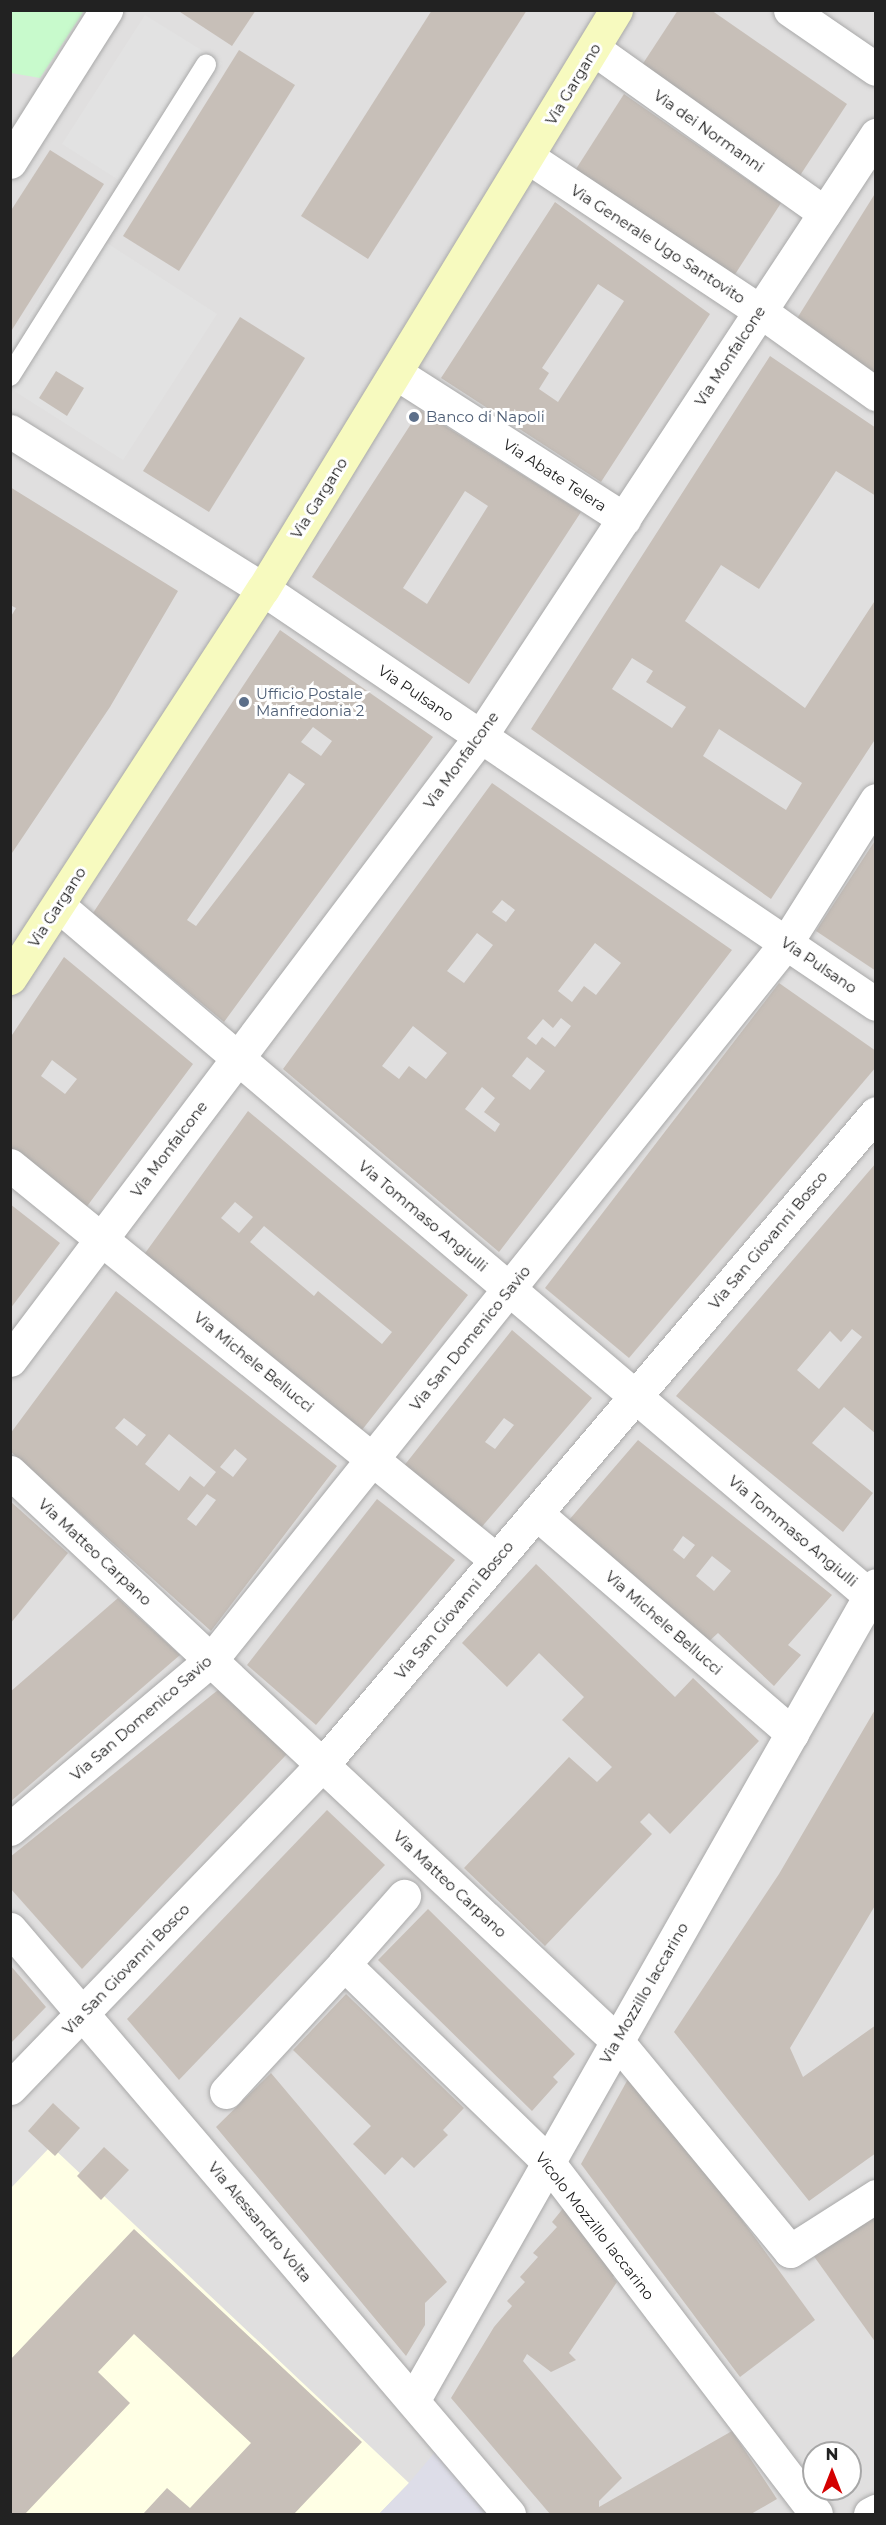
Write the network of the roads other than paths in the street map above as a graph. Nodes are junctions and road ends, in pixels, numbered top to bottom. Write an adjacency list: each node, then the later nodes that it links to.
1 (106, 10): 9 (street)
2 (616, 10): 4 (main road, Via Gargano)
3 (790, 10): 6 (street)
4 (594, 49): 8 (main road, Via Gargano); 10 (street, Via dei Normanni)
5 (206, 65): 13 (lane)
6 (876, 69)
7 (876, 135): 10 (street, Via Monfalcone)
8 (528, 158): 11 (street, Via Generale Ugo Santovito); 12 (main road, Via Gargano)
9 (10, 162)
10 (825, 213): 11 (street, Via Monfalcone)
11 (760, 311): 14 (street, Via Generale Ugo Santovito); 16 (street, Via Monfalcone)
12 (396, 373): 16 (street, Via Abate Telera); 17 (main road, Via Gargano)
13 (10, 376)
14 (876, 394)
15 (10, 431): 17 (street, Via Pulsano)
16 (624, 519): 18 (street, Via Monfalcone)
17 (263, 589): 18 (street, Via Pulsano); 20 (main road, Via Gargano)
18 (480, 737): 21 (street, Via Pulsano); 24 (street, Via Monfalcone)
19 (876, 800): 21 (street, Via San Domenico Savio)
20 (58, 906): 22 (main road, Via Gargano); 24 (street, Via Tommaso Angiulli)
21 (786, 943): 23 (street, Via Pulsano); 28 (street, Via San Domenico Savio)
22 (10, 978)
23 (876, 1004)
24 (238, 1059): 27 (street, Via Monfalcone); 28 (street, Via Tommaso Angiulli)
25 (876, 1113): 30 (street, Via San Giovanni Bosco)
26 (10, 1165): 27 (street, Via Michele Bellucci)
27 (101, 1239): 29 (street, Via Monfalcone); 31 (street, Via Michele Bellucci)
28 (508, 1289): 30 (street, Via Tommaso Angiulli); 31 (street, Via San Domenico Savio)
29 (10, 1360)
30 (636, 1396): 33 (street, Via San Giovanni Bosco); 35 (street, Via Tommaso Angiulli)
31 (373, 1459): 34 (street, Via Michele Bellucci); 36 (street, Via San Domenico Savio)
32 (10, 1472): 36 (street, Via Matteo Carpano)
33 (536, 1513): 34 (street, Via San Giovanni Bosco); 37 (street, Via Michele Bellucci)
34 (496, 1560): 38 (street, Via San Giovanni Bosco)
35 (872, 1590): 37 (street, Via Mozzillo Iaccarino)
36 (211, 1660): 38 (street, Via Matteo Carpano); 39 (street, Via San Domenico Savio)
37 (792, 1733): 44 (street, Via Mozzillo Iaccarino)
38 (322, 1764): 43 (street, Via San Giovanni Bosco); 44 (street, Via Matteo Carpano)
39 (10, 1829)
40 (404, 1896): 42 (street)
41 (10, 1929): 43 (street, Via Alessandro Volta)
42 (344, 1964): 46 (street); 47 (street, Vicolo Mozzillo Iaccarino)
43 (82, 2013): 45 (street, Via San Giovanni Bosco); 49 (street, Via Alessandro Volta)
44 (617, 2041): 47 (street, Via Mozzillo Iaccarino); 48 (street, Via Matteo Carpano)
45 (10, 2088)
46 (226, 2092)
47 (548, 2162): 49 (street, Via Mozzillo Iaccarino); 52 (street, Vicolo Mozzillo Iaccarino)
48 (876, 2196)
49 (413, 2401): 51 (street, Via Alessandro Volta)
50 (876, 2511): 53 (street)
51 (509, 2514)
52 (816, 2514)
53 (870, 2514)

